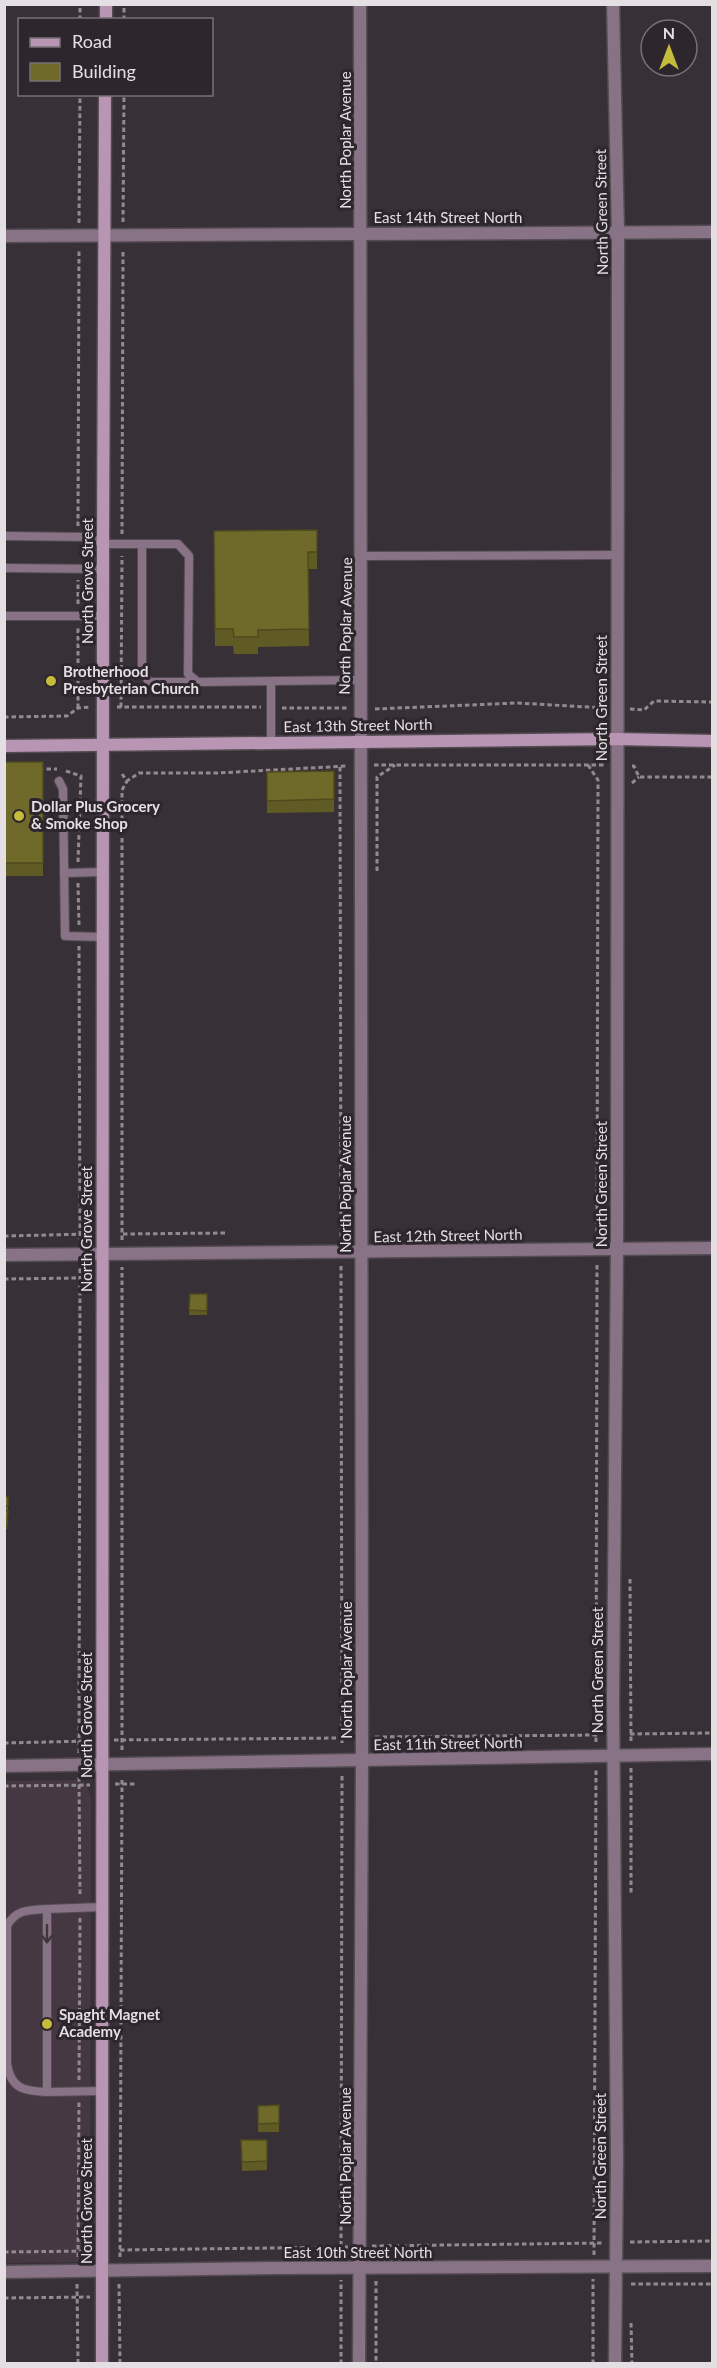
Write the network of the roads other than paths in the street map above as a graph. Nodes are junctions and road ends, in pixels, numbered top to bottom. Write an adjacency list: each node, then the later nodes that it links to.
1 (360, 4): 6 (street, North Poplar Avenue)
2 (613, 4): 4 (street, North Green Street)
3 (105, 96): 7 (street, North Grove Street)
4 (618, 232): 5 (street, East 14th Street North); 6 (street, East 14th Street North); 12 (street, North Green Street)
5 (712, 232)
6 (362, 234): 7 (street, East 14th Street North); 13 (street, North Poplar Avenue)
7 (104, 235): 8 (street, East 14th Street North); 10 (street, North Grove Street)
8 (4, 236)
9 (4, 536): 10 (lane)
10 (103, 544): 11 (lane); 15 (street, North Grove Street)
11 (142, 544): 20 (lane); 20 (lane)
12 (617, 555): 13 (lane); 21 (street, North Green Street)
13 (362, 556): 18 (street, North Poplar Avenue)
14 (4, 568): 15 (lane)
15 (103, 568): 17 (street, North Grove Street)
16 (4, 616): 17 (lane)
17 (103, 616): 25 (street, North Grove Street)
18 (360, 680): 19 (lane); 22 (street, North Poplar Avenue)
19 (271, 681): 20 (lane); 24 (lane)
20 (198, 682)
21 (617, 739): 22 (street, East 13th Street North); 23 (street, East 13th Street North); 32 (street, North Green Street)
22 (360, 741): 24 (street, East 13th Street North); 33 (street, North Poplar Avenue)
23 (712, 741)
24 (270, 742): 25 (street, East 13th Street North)
25 (103, 744): 26 (street, East 13th Street North); 28 (street, North Grove Street)
26 (4, 746)
27 (59, 781): 29 (lane)
28 (103, 872): 29 (lane); 30 (street, North Grove Street)
29 (64, 873): 30 (lane)
30 (103, 937): 34 (street, North Grove Street)
31 (712, 1248): 32 (street, East 12th Street North)
32 (617, 1249): 33 (street, East 12th Street North); 37 (street, North Green Street)
33 (361, 1251): 34 (street, East 12th Street North); 38 (street, North Poplar Avenue)
34 (102, 1254): 35 (street, East 12th Street North); 39 (street, North Grove Street)
35 (4, 1255)
36 (712, 1755): 37 (street, East 11th Street North)
37 (613, 1756): 38 (street, East 11th Street North); 46 (street, North Green Street)
38 (362, 1760): 39 (street, East 11th Street North); 47 (street, North Poplar Avenue)
39 (102, 1764): 40 (street, East 11th Street North); 41 (street, North Grove Street)
40 (4, 1766)
41 (102, 1907): 42 (lane); 43 (street, North Grove Street)
42 (47, 1909): 44 (lane, one-way to 44); 44 (lane)
43 (102, 2091): 44 (lane); 48 (street, North Grove Street)
44 (46, 2092)
45 (712, 2266): 46 (street, East 10th Street North)
46 (616, 2267): 47 (street, East 10th Street North); 52 (street, North Green Street)
47 (360, 2268): 48 (street, East 10th Street North); 51 (street, North Poplar Avenue)
48 (102, 2271): 49 (street, East 10th Street North); 50 (street, North Grove Street)
49 (4, 2272)
50 (102, 2364)
51 (359, 2364)
52 (615, 2364)

